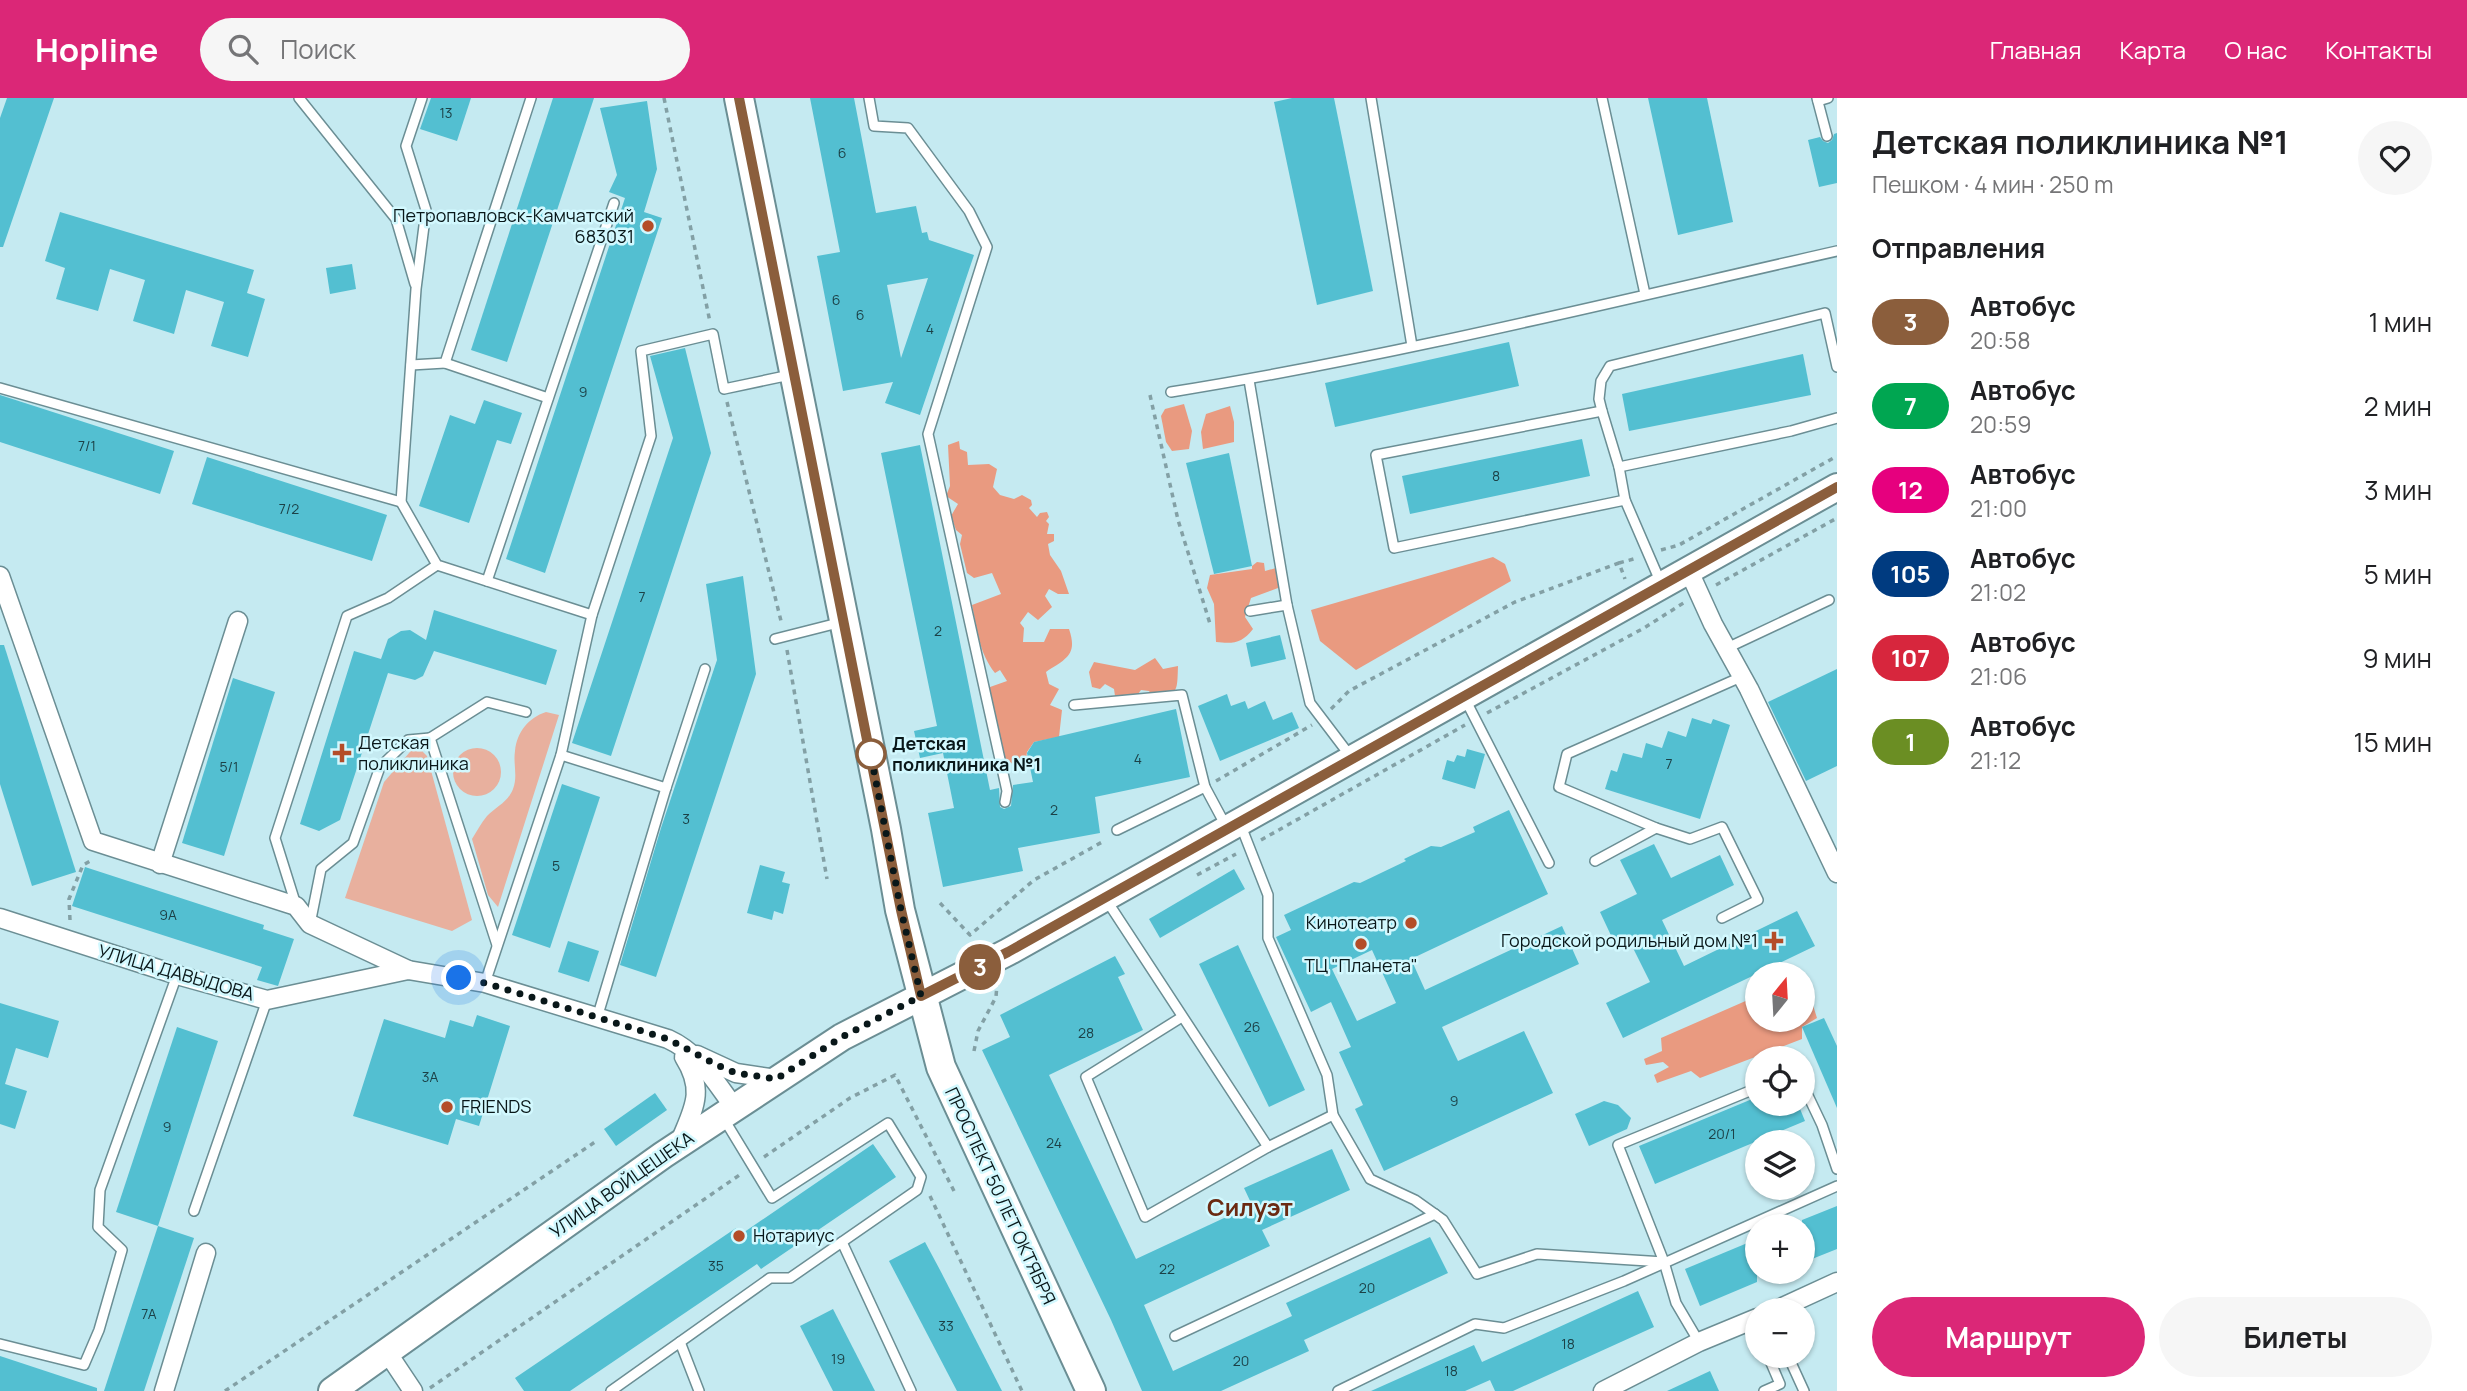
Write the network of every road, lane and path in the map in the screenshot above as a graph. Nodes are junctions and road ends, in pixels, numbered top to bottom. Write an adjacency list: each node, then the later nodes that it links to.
1 (299, 98): 14 (lane)
2 (422, 98): 14 (lane)
3 (531, 98): 18 (lane)
4 (664, 98): 16 (path)
5 (739, 98): 21 (main road, ПРОСПЕКТ 50 ЛЕТ ОКТЯБРЯ)
6 (869, 98): 67 (lane)
7 (1371, 98): 17 (lane)
8 (1602, 98): 15 (lane)
9 (1828, 98): 10 (lane)
10 (1818, 99): 11 (lane)
11 (1827, 136)
12 (614, 203): 27 (lane)
13 (1837, 251): 15 (lane)
14 (416, 289): 19 (lane)
15 (1645, 294): 17 (lane)
16 (713, 334): 24 (lane); 49 (lane)
17 (1412, 346): 22 (lane)
18 (445, 363): 19 (lane); 27 (lane)
19 (411, 365): 34 (lane)
20 (1837, 367): 28 (lane)
21 (794, 374): 24 (lane); 51 (main road, ПРОСПЕКТ 50 ЛЕТ ОКТЯБРЯ)
22 (1249, 380): 25 (lane); 47 (lane)
23 (0, 388): 34 (lane)
24 (724, 389): 53 (path)
25 (1171, 393)
26 (1150, 395): 52 (path)
27 (548, 398): 41 (lane)
28 (1602, 411): 31 (lane); 33 (lane)
29 (1837, 418): 31 (lane)
30 (1837, 456): 36 (path)
31 (1619, 467): 33 (lane)
32 (1837, 487): 39 (main road, УЛИЦА ВОЙЦЕШЕКА)
33 (1625, 500): 36 (lane)
34 (401, 502): 38 (lane)
35 (1837, 518): 43 (path)
36 (1647, 555): 37 (path); 42 (lane)
37 (1619, 563): 45 (path); 60 (path)
38 (438, 565): 41 (lane); 81 (lane)
39 (1688, 569): 42 (main road, УЛИЦА ВОЙЦЕШЕКА); 54 (street)
40 (0, 576): 72 (street)
41 (487, 581): 49 (lane)
42 (1661, 584): 45 (main road, УЛИЦА ВОЙЦЕШЕКА)
43 (1714, 586)
44 (1829, 600): 54 (lane)
45 (1634, 602): 57 (main road, УЛИЦА ВОЙЦЕШЕКА)
46 (1685, 602): 61 (path)
47 (1287, 604): 48 (lane); 60 (lane)
48 (1250, 611)
49 (592, 615): 63 (lane)
50 (238, 621): 75 (street)
51 (844, 622): 53 (lane); 91 (main road, ПРОСПЕКТ 50 ЛЕТ ОКТЯБРЯ)
52 (1211, 627)
53 (780, 637): 78 (path)
54 (1727, 648): 56 (street)
55 (705, 669): 66 (lane)
56 (1741, 677): 68 (lane); 76 (street)
57 (1463, 696): 61 (lane); 64 (main road, УЛИЦА ВОЙЦЕШЕКА)
58 (1074, 705): 65 (lane)
59 (526, 712): 62 (lane)
60 (1322, 719): 64 (lane); 65 (path)
61 (1475, 719): 70 (path); 74 (lane)
62 (430, 738): 84 (lane); 86 (lane)
63 (561, 755): 66 (lane); 86 (lane)
64 (1353, 759): 70 (main road, УЛИЦА ВОЙЦЕШЕКА)
65 (1205, 787): 69 (lane); 70 (lane)
66 (666, 788): 94 (lane)
67 (1005, 802)
68 (1656, 828): 73 (lane); 83 (lane)
69 (1117, 830)
70 (1239, 832): 77 (path); 79 (main road, УЛИЦА ВОЙЦЕШЕКА); 102 (lane)
71 (1104, 841): 80 (path)
72 (114, 849): 75 (street); 85 (path)
73 (1595, 860)
74 (1549, 863)
75 (160, 864): 81 (street)
76 (1837, 873)
77 (1197, 875)
78 (827, 879)
79 (1104, 897): 91 (main road, УЛИЦА ВОЙЦЕШЕКА); 93 (lane)
80 (940, 903)
81 (296, 906): 84 (street)
82 (0, 918): 88 (street, УЛИЦА ДАВЫДОВА)
83 (1722, 918)
84 (310, 924): 87 (street)
85 (71, 929)
86 (497, 945): 89 (lane)
87 (408, 970): 89 (street, УЛИЦА ДАВЫДОВА); 92 (street, УЛИЦА ДАВЫДОВА)
88 (177, 975): 92 (street, УЛИЦА ДАВЫДОВА); 122 (lane)
89 (485, 983): 94 (street, УЛИЦА ДАВЫДОВА)
90 (997, 983): 96 (path)
91 (921, 996): 98 (main road, УЛИЦА ВОЙЦЕШЕКА); 135 (main road, ПРОСПЕКТ 50 ЛЕТ ОКТЯБРЯ)
92 (267, 1000): 111 (lane)
93 (1182, 1017): 105 (lane); 105 (lane)
94 (597, 1018): 95 (street, УЛИЦА ДАВЫДОВА)
95 (668, 1039): 97 (street, УЛИЦА ДАВЫДОВА); 104 (street)
96 (974, 1051)
97 (693, 1053): 98 (street); 101 (street, УЛИЦА ДАВЫДОВА)
98 (776, 1079): 101 (main road, УЛИЦА ВОЙЦЕШЕКА)
99 (1745, 1093): 115 (lane)
100 (1815, 1110): 107 (lane)
101 (728, 1111): 104 (main road, УЛИЦА ВОЙЦЕШЕКА); 106 (lane)
102 (1332, 1115): 105 (lane); 112 (lane)
103 (598, 1140): 127 (path)
104 (679, 1144): 123 (main road, УЛИЦА ВОЙЦЕШЕКА)
105 (1268, 1147)
106 (752, 1166): 108 (lane); 110 (path); 130 (path)
107 (1837, 1168)
108 (921, 1177): 113 (lane); 134 (path)
109 (1837, 1186): 115 (lane)
110 (956, 1195)
111 (194, 1212)
112 (1434, 1214): 115 (lane); 119 (lane)
113 (842, 1242): 120 (lane); 133 (lane)
114 (206, 1253): 126 (street)
115 (1664, 1262): 121 (lane); 136 (lane)
116 (1837, 1282): 117 (street)
117 (1802, 1298)
118 (1745, 1327): 121 (street)
119 (1175, 1336)
120 (680, 1342): 131 (lane); 132 (lane)
121 (1699, 1342): 137 (street)
122 (0, 1344)
123 (387, 1352): 128 (main road, УЛИЦА ВОЙЦЕШЕКА); 129 (street)
124 (1773, 1368): 138 (lane)
125 (1793, 1368): 139 (lane)
126 (164, 1391)
127 (225, 1391)
128 (332, 1391)
129 (413, 1391)
130 (425, 1391)
131 (611, 1391)
132 (699, 1391)
133 (911, 1391)
134 (1022, 1391)
135 (1091, 1391)
136 (1338, 1391)
137 (1603, 1391)
138 (1764, 1391)
139 (1804, 1391)

